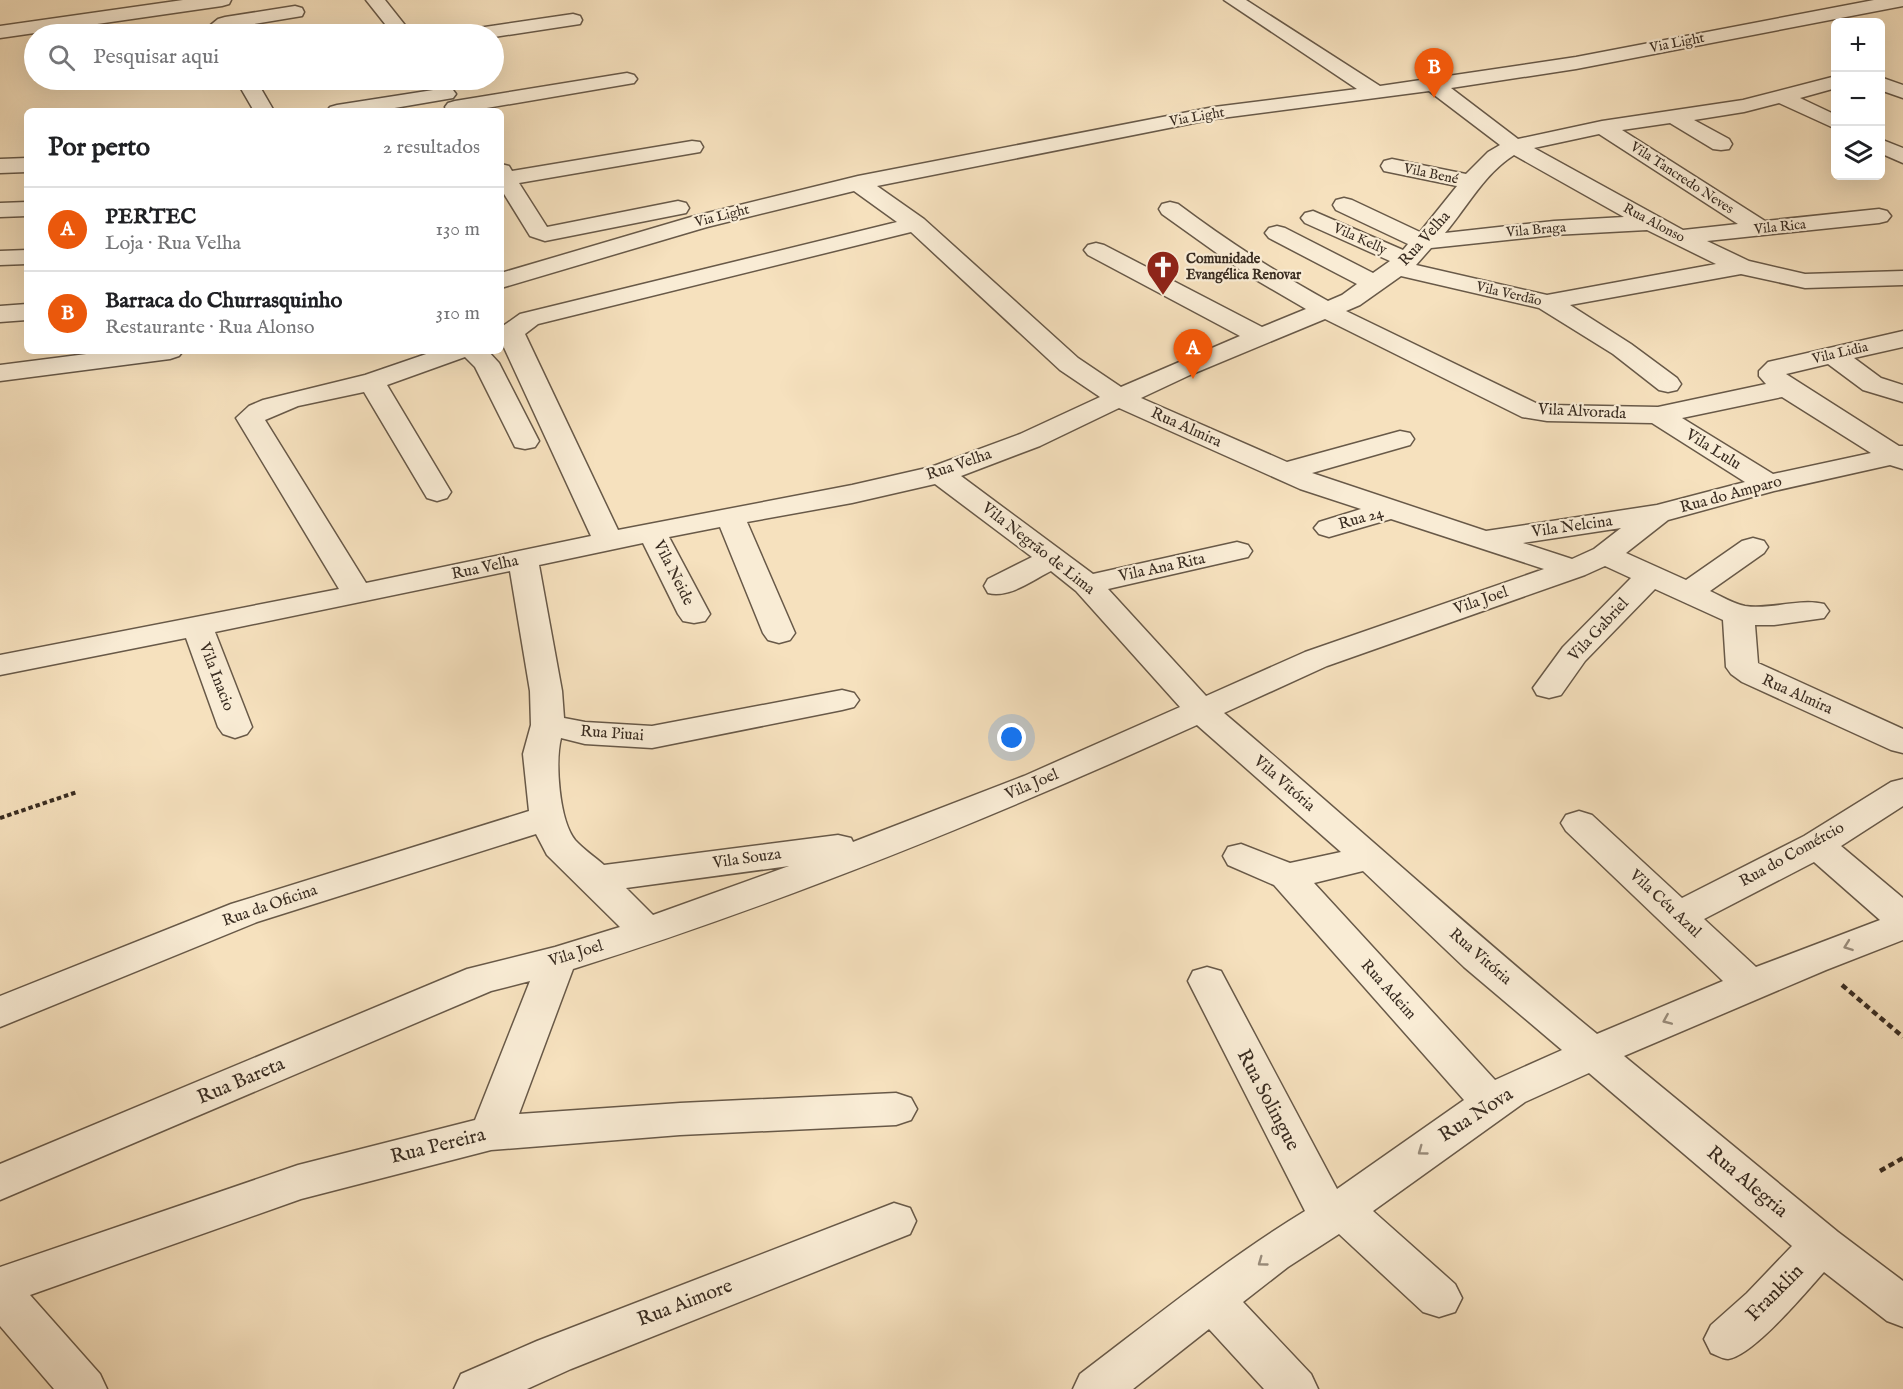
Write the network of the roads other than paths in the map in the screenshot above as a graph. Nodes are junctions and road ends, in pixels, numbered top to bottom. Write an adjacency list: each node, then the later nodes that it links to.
1 (222, 0): 7 (street)
2 (375, 0): 9 (street)
3 (1233, 0): 19 (street)
4 (1903, 0): 16 (street, Via Light)
5 (295, 12): 8 (street)
6 (573, 20): 11 (street)
7 (56, 24)
8 (223, 24)
9 (395, 24)
10 (24, 29): 12 (street)
11 (504, 30)
12 (0, 32)
13 (1885, 75): 18 (street)
14 (627, 79): 21 (street)
15 (1831, 83): 20 (street, Rua Velha)
16 (1434, 85): 19 (street, Via Light); 28 (street, Rua Alonso)
17 (252, 90): 22 (street)
18 (1903, 92)
19 (1376, 93): 37 (street, Via Light)
20 (1780, 96): 24 (street, Rua Velha); 25 (street)
21 (449, 98): 23 (street)
22 (262, 108)
23 (363, 108)
24 (1673, 116): 26 (street, Rua Velha); 27 (street)
25 (1831, 121)
26 (1602, 127): 28 (street, Rua Velha); 49 (street, Vila Tancredo Neves)
27 (1721, 144)
28 (1514, 146): 36 (street, Rua Velha); 47 (street, Rua Alonso)
29 (692, 147): 35 (street)
30 (1885, 147): 31 (street)
31 (1903, 156)
32 (24, 165): 34 (street)
33 (1392, 165): 36 (street, Vila Bené)
34 (0, 166)
35 (504, 174): 43 (street)
36 (1470, 182): 54 (street, Rua Velha)
37 (858, 183): 48 (street, Rua Almira); 58 (street, Via Light)
38 (724, 199): 43 (street)
39 (1344, 206): 54 (street)
40 (24, 209): 42 (street)
41 (1170, 209): 61 (street, Vila Alvorada)
42 (0, 210)
43 (526, 211): 44 (street)
44 (504, 215)
45 (1879, 216): 49 (street, Vila Rica)
46 (1313, 218): 54 (street, Vila Kelly)
47 (1651, 223): 51 (street, Rua Alonso); 54 (street, Vila Braga)
48 (916, 224): 64 (street); 77 (street, Rua Almira)
49 (1762, 229): 51 (street, Vila Rica)
50 (1277, 233): 59 (street)
51 (1680, 237): 56 (street, Rua Alonso)
52 (1096, 250): 65 (street)
53 (24, 257): 55 (street)
54 (1409, 257): 59 (street, Rua Velha); 60 (street, Vila Verdão)
55 (0, 258)
56 (1741, 267): 57 (street, Rua Alonso); 60 (street)
57 (1903, 278)
58 (504, 280)
59 (1376, 284): 61 (street, Rua Velha)
60 (1548, 302): 75 (street, Vila Verdão)
61 (1326, 310): 65 (street, Rua Velha); 78 (street, Vila Alvorada)
62 (24, 312): 63 (street)
63 (0, 314)
64 (507, 333): 92 (street)
65 (1259, 336): 77 (street, Rua Velha)
66 (1903, 339): 70 (street, Vila Lidia)
67 (121, 354): 71 (street)
68 (451, 354): 74 (street)
69 (476, 354): 80 (street)
70 (1833, 355): 73 (street, Vila Lidia); 76 (street)
71 (54, 358): 72 (street)
72 (0, 373)
73 (1781, 378): 78 (street, Vila Alvorada); 81 (street)
74 (372, 382): 85 (street); 102 (street)
75 (1668, 384)
76 (1903, 394)
77 (1119, 398): 82 (street, Rua Almira); 83 (street, Rua Velha)
78 (1658, 415): 84 (street, Vila Lulu)
79 (1400, 438): 82 (street)
80 (525, 441)
81 (1900, 457): 84 (street, Rua do Amparo)
82 (1285, 472): 86 (street, Rua Almira)
83 (940, 474): 88 (street, Rua Velha); 97 (street, Vila Negrão de Lima)
84 (1768, 484): 87 (street, Rua do Amparo)
85 (437, 492)
86 (1394, 509): 89 (street, Rua 24); 91 (street, Rua Almira)
87 (1658, 514): 91 (street, Vila Nelcina); 96 (street, Rua do Amparo)
88 (730, 516): 90 (street, Rua Velha); 109 (street)
89 (1329, 528)
90 (652, 532): 92 (street, Rua Velha); 106 (street, Vila Neide)
91 (1486, 539): 99 (street, Rua Almira)
92 (608, 540): 98 (street, Rua Velha)
93 (1754, 547): 104 (street)
94 (1238, 551): 101 (street, Vila Ana Rita)
95 (457, 552): 102 (street)
96 (1605, 555): 99 (street, Rua do Amparo); 100 (street)
97 (1053, 558): 101 (street, Vila Negrão de Lima); 103 (street)
98 (523, 560): 102 (street, Rua Velha); 114 (street)
99 (1574, 569): 113 (street, Vila Joel)
100 (1652, 575): 104 (street); 111 (street, Vila Gabriel)
101 (1087, 584): 113 (street, Vila Negrão de Lima)
102 (352, 586): 108 (street, Rua Velha)
103 (999, 586)
104 (1689, 591): 107 (street)
105 (1813, 611): 107 (street)
106 (694, 614)
107 (1738, 615): 116 (street, Rua Almira)
108 (197, 627): 110 (street, Rua Velha); 115 (street, Vila Inacio)
109 (779, 633)
110 (0, 665)
111 (1549, 688)
112 (842, 700): 114 (street, Rua Piuai)
113 (1201, 710): 120 (street, Vila Joel); 123 (street, Vila Vitória)
114 (548, 725): 118 (street)
115 (235, 727)
116 (1903, 742)
117 (1903, 790): 121 (street, Rua do Comércio)
118 (547, 818): 125 (street); 134 (street, Rua da Oficina)
119 (1579, 823): 126 (street, Vila Céu Azul)
120 (898, 839): 125 (street, Vila Souza); 129 (street, Vila Joel)
121 (1817, 845): 126 (street, Rua do Comércio); 127 (street)
122 (1241, 856): 124 (street)
123 (1368, 858): 124 (street); 135 (street, Rua Vitória)
124 (1287, 876): 136 (street, Rua Adeim)
125 (596, 879): 129 (street)
126 (1679, 916): 133 (street, Vila Céu Azul)
127 (1903, 919)
128 (1903, 926): 133 (street, Rua Nova, one-way to 133)
129 (647, 932): 130 (street, Vila Joel)
130 (557, 960): 131 (street, Vila Joel); 138 (street)
131 (482, 980): 139 (street, Rua Bareta)
132 (1207, 981): 140 (street, Rua Solingue)
133 (1751, 985): 135 (street, Rua Nova, one-way to 135)
134 (0, 1012)
135 (1595, 1052): 136 (street, Rua Nova); 142 (street, Rua Alegria)
136 (1492, 1103): 140 (street, Rua Nova, one-way to 140)
137 (896, 1109): 138 (street, Rua Pereira)
138 (491, 1133): 143 (street, Rua Pereira)
139 (0, 1183)
140 (1335, 1214): 145 (street); 146 (street, Rua Nova, one-way to 146)
141 (894, 1221): 150 (street, Rua Aimore)
142 (1822, 1245): 147 (street, Rua Alegria); 148 (street, Franklin)
143 (0, 1286)
144 (0, 1293): 149 (street)
145 (1439, 1298)
146 (1212, 1299): 151 (street, Rua Nova); 152 (street)
147 (1903, 1307)
148 (1727, 1339)
149 (83, 1389)
150 (478, 1389)
151 (1097, 1389)
152 (1293, 1389)

